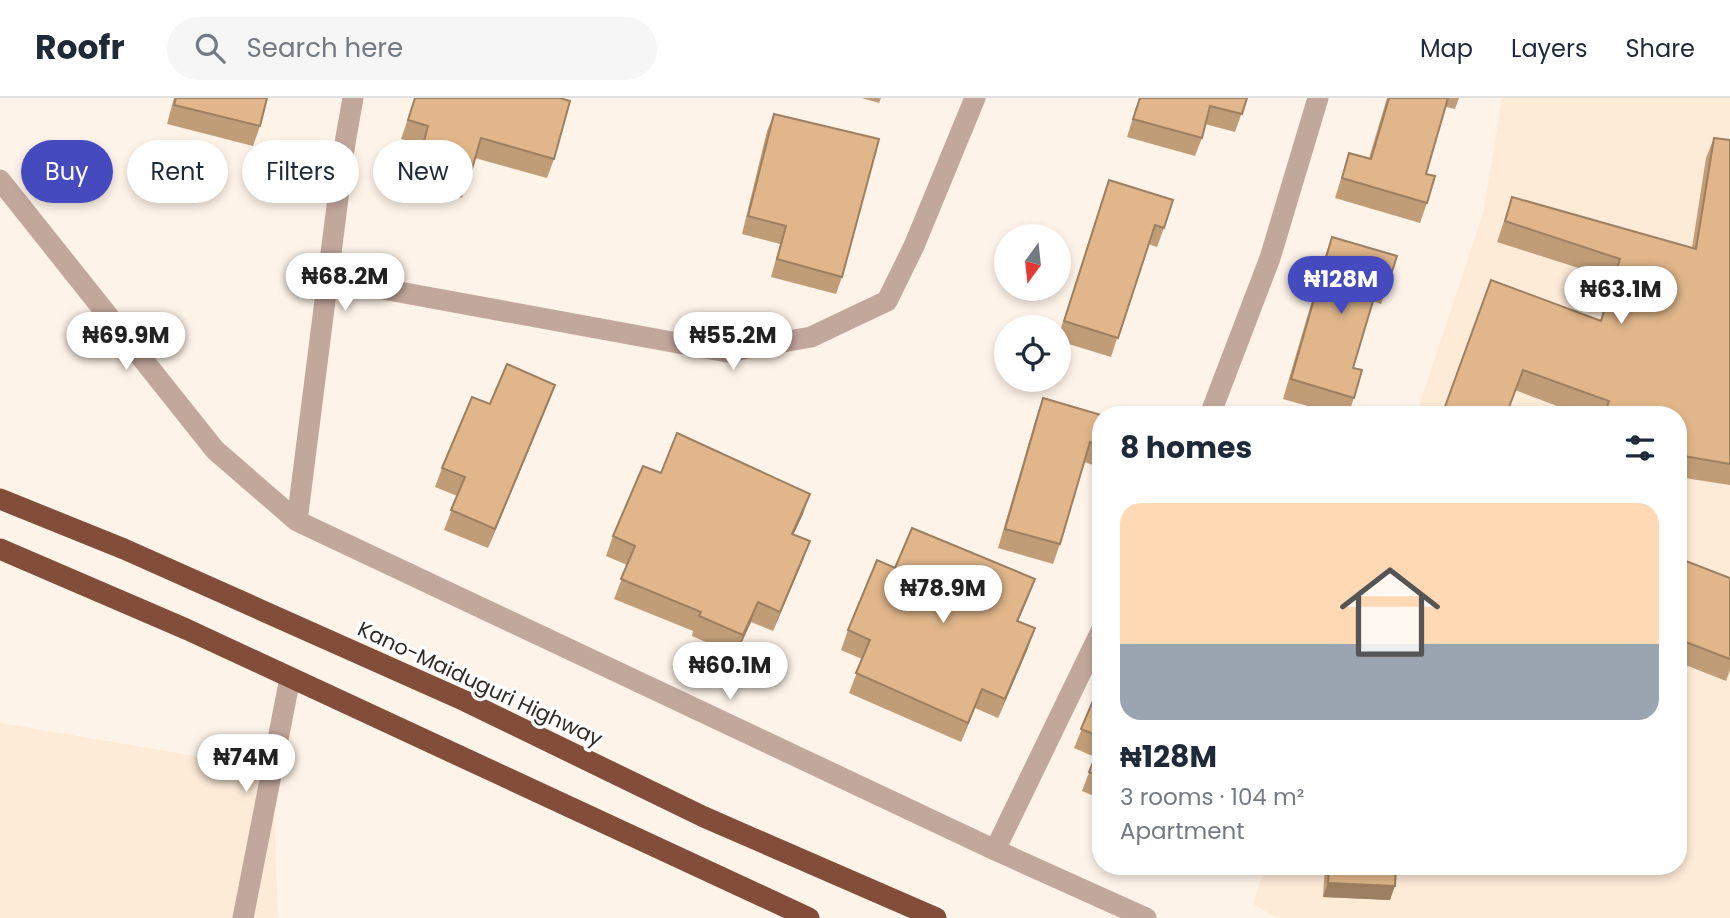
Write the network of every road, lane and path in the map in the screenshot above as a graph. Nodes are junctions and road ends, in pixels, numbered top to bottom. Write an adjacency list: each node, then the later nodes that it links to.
1 (353, 98): 5 (street)
2 (975, 98): 5 (street)
3 (1318, 98): 6 (street)
4 (0, 180): 8 (street)
5 (328, 279): 8 (street)
6 (1213, 406)
7 (0, 499): 15 (highway, Kano-Maiduguri Highway)
8 (297, 521): 12 (street)
9 (0, 549): 11 (highway)
10 (1092, 650): 12 (street)
11 (290, 678): 13 (street); 14 (highway)
12 (995, 850): 16 (street)
13 (243, 918)
14 (809, 918)
15 (936, 918)
16 (1146, 918)

